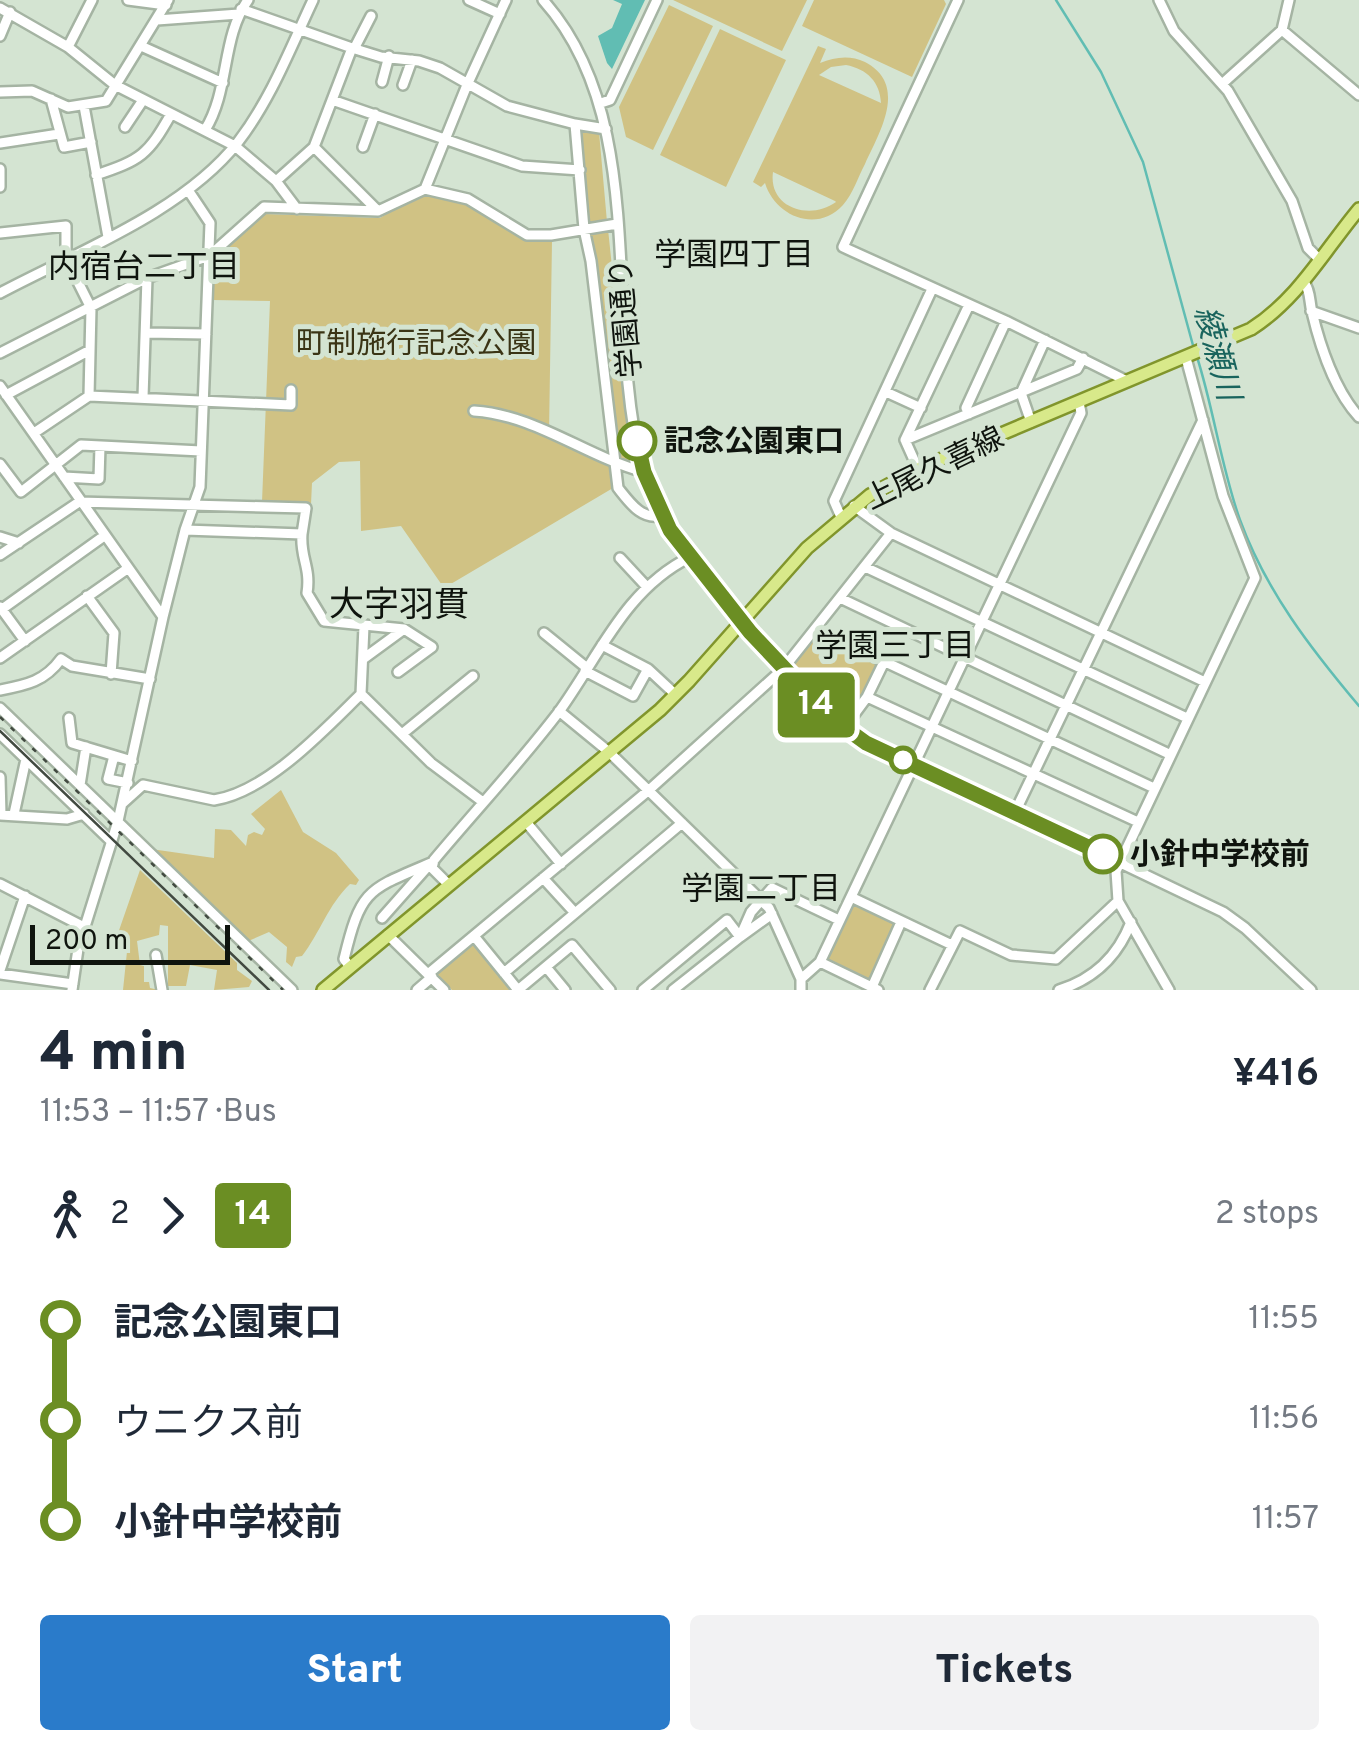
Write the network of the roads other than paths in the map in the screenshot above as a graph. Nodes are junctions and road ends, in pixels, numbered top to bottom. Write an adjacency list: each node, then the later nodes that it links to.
1 (92, 0): 21 (street)
2 (128, 0): 11 (street)
3 (313, 0): 17 (street)
4 (469, 0): 14 (street)
5 (506, 0): 14 (street)
6 (544, 0): 36 (street, 学園通り)
7 (657, 0): 36 (street)
8 (958, 0): 70 (street)
9 (1159, 0): 27 (street)
10 (1289, 0): 18 (street)
11 (167, 2): 16 (street)
12 (243, 8): 16 (street); 17 (street); 26 (street)
13 (5, 10): 19 (street); 21 (street)
14 (500, 14): 29 (street)
15 (370, 16): 22 (street)
16 (157, 20): 20 (street)
17 (299, 29): 22 (street); 48 (street)
18 (1282, 30): 27 (street); 32 (street)
19 (0, 36)
20 (140, 46): 26 (street); 30 (street)
21 (68, 47): 30 (street)
22 (353, 49): 23 (street); 35 (street)
23 (389, 56): 24 (street); 25 (street)
24 (412, 60): 28 (street); 29 (street)
25 (382, 82)
26 (223, 83): 43 (street)
27 (1222, 84): 67 (street)
28 (404, 85)
29 (467, 85): 40 (street); 45 (street)
30 (115, 86): 34 (street); 37 (street)
31 (0, 92): 33 (street)
32 (1359, 95)
33 (51, 98): 37 (street); 44 (street)
34 (143, 100): 38 (street); 41 (street)
35 (332, 100): 39 (street); 49 (street)
36 (601, 104): 42 (street, 学園通り)
37 (84, 106): 46 (street)
38 (172, 114): 43 (street); 53 (street)
39 (376, 114): 45 (street); 50 (street)
40 (576, 124): 42 (street); 52 (street)
41 (125, 127)
42 (606, 129): 61 (street, 学園通り)
43 (205, 130): 48 (street)
44 (59, 134): 46 (street); 47 (street)
45 (445, 138): 52 (street); 56 (street)
46 (91, 142): 53 (street)
47 (0, 143)
48 (236, 146): 54 (street); 57 (street)
49 (314, 146): 54 (street); 60 (street)
50 (363, 147)
51 (0, 170): 55 (street)
52 (580, 170): 62 (street)
53 (96, 175): 64 (street)
54 (276, 182): 58 (street)
55 (0, 187)
56 (425, 188): 60 (street); 62 (street)
57 (188, 190): 64 (street); 65 (street)
58 (297, 209): 60 (street); 65 (street)
59 (1359, 209): 67 (main road, 上尾久喜線)
60 (378, 211)
61 (617, 224): 62 (street); 107 (street, 学園通り)
62 (584, 228): 103 (street)
63 (0, 233): 66 (street)
64 (108, 237): 66 (street)
65 (209, 256): 68 (street); 78 (street)
66 (66, 258): 71 (street); 73 (street)
67 (1320, 260): 69 (main road, 上尾久喜線)
68 (147, 278): 73 (street); 77 (street)
69 (1304, 282): 74 (street); 82 (main road, 上尾久喜線)
70 (932, 289): 72 (street); 87 (street)
71 (0, 293)
72 (969, 304): 75 (street); 94 (street)
73 (90, 308): 80 (street); 81 (street)
74 (1311, 311): 76 (street); 96 (street)
75 (1006, 321): 79 (street); 95 (street)
76 (1359, 328)
77 (146, 333): 78 (street); 90 (street)
78 (206, 334): 91 (street)
79 (1045, 340): 83 (street); 88 (street)
80 (90, 350): 86 (street); 89 (street)
81 (0, 354)
82 (1188, 357): 84 (main road, 上尾久喜線); 97 (street)
83 (1084, 358): 84 (street); 88 (street)
84 (1127, 382): 92 (main road, 上尾久喜線)
85 (291, 390): 91 (street)
86 (3, 391): 99 (street)
87 (886, 392): 94 (street); 113 (street)
88 (1021, 393): 95 (street); 98 (street)
89 (90, 396): 90 (street); 99 (street)
90 (143, 397): 91 (street)
91 (203, 399): 102 (street)
92 (1079, 402): 98 (main road, 上尾久喜線); 125 (street)
93 (477, 407): 103 (street)
94 (921, 408): 100 (street)
95 (968, 414): 100 (street)
96 (1359, 417)
97 (1204, 420): 136 (street); 152 (street)
98 (1031, 422): 106 (main road, 上尾久喜線)
99 (34, 433): 105 (street)
100 (905, 440): 106 (street)
101 (100, 446): 102 (street); 105 (street); 108 (street)
102 (201, 451): 110 (street)
103 (615, 463): 107 (street); 112 (street)
104 (0, 464): 105 (street)
105 (56, 465): 108 (street)
106 (918, 469): 111 (main road, 上尾久喜線)
107 (644, 472): 112 (street, 学園通り)
108 (64, 477): 109 (street)
109 (79, 502): 110 (street); 118 (street); 119 (street)
110 (195, 504): 114 (street); 116 (street)
111 (854, 506): 113 (main road, 上尾久喜線); 115 (street)
112 (662, 516): 122 (street, 学園通り)
113 (841, 517): 131 (main road, 上尾久喜線)
114 (184, 530): 116 (street); 130 (street)
115 (891, 533): 123 (street); 125 (street)
116 (302, 534): 133 (street)
117 (0, 536): 119 (street)
118 (104, 536): 124 (street); 129 (street)
119 (19, 543): 120 (street)
120 (0, 555)
121 (620, 558): 126 (street)
122 (690, 558): 126 (street); 131 (street, 学園通り)
123 (865, 567): 128 (street); 132 (street)
124 (126, 569): 127 (street); 130 (street)
125 (1000, 585): 132 (street); 136 (street)
126 (646, 586): 139 (street)
127 (88, 596): 138 (street); 149 (street)
128 (840, 598): 135 (street); 141 (street)
129 (1, 608): 138 (street)
130 (163, 616): 151 (street)
131 (741, 622): 146 (street, 学園通り); 156 (main road, 上尾久喜線)
132 (982, 623): 141 (street); 147 (street)
133 (364, 626): 134 (street); 142 (street)
134 (404, 629): 142 (street); 148 (street)
135 (815, 629): 143 (street); 146 (street)
136 (1102, 632): 147 (street); 152 (street)
137 (544, 634): 145 (street)
138 (25, 641): 140 (street)
139 (602, 645): 144 (street); 145 (street)
140 (0, 658)
141 (966, 658): 154 (street); 158 (street)
142 (363, 659): 155 (street)
143 (884, 662): 154 (street); 157 (street)
144 (648, 668): 145 (street); 156 (street)
145 (586, 669): 160 (street)
146 (782, 669): 164 (street, 学園通り); 180 (street)
147 (1084, 670): 158 (street); 162 (street)
148 (398, 672)
149 (111, 674): 151 (street); 153 (street)
150 (473, 676): 166 (street)
151 (150, 679): 173 (street)
152 (1205, 682): 162 (street)
153 (0, 690)
154 (949, 693): 163 (street); 167 (street)
155 (361, 694): 166 (street); 182 (street)
156 (676, 695): 169 (main road, 上尾久喜線)
157 (867, 697): 163 (street); 164 (street)
158 (1066, 705): 167 (street); 170 (street)
159 (0, 708): 178 (street)
160 (559, 711): 169 (street); 181 (street)
161 (69, 718): 168 (street)
162 (1187, 718): 170 (street)
163 (932, 727): 174 (street); 175 (street)
164 (844, 728): 174 (street, 学園通り)
165 (0, 734): 172 (street)
166 (402, 734): 181 (street)
167 (1050, 739): 175 (street); 179 (street)
168 (86, 748): 171 (street); 178 (street)
169 (609, 752): 180 (street); 188 (main road, 上尾久喜線)
170 (1169, 754): 179 (street)
171 (114, 756): 173 (street); 177 (street)
172 (26, 759): 184 (street); 185 (street)
173 (132, 761): 177 (street)
174 (914, 766): 183 (street, 学園通り); 199 (street)
175 (1034, 776): 183 (street); 189 (street)
176 (0, 777): 186 (street)
177 (128, 783): 182 (street)
178 (80, 784): 187 (street)
179 (1154, 788): 189 (street)
180 (649, 790): 190 (street); 194 (street)
181 (483, 802): 193 (street)
182 (122, 803): 187 (street)
183 (1015, 812): 192 (street, 学園通り)
184 (14, 814): 185 (street); 186 (street)
185 (84, 814): 191 (street)
186 (1, 815)
187 (118, 821): 191 (street); 224 (street)
188 (526, 822): 194 (street); 197 (main road, 上尾久喜線)
189 (1138, 822): 192 (street)
190 (682, 824): 200 (street); 202 (street)
191 (112, 842): 208 (street)
192 (1118, 862): 201 (street); 235 (street, 学園通り)
193 (431, 863): 197 (street); 204 (street); 215 (street)
194 (561, 864): 195 (street)
195 (544, 878): 202 (street); 210 (street)
196 (0, 884): 198 (street)
197 (449, 885): 209 (main road, 上尾久喜線)
198 (25, 896): 208 (street); 217 (street)
199 (851, 897): 205 (street); 206 (street)
200 (761, 900): 203 (street); 205 (street); 211 (street)
201 (1118, 901): 207 (street); 212 (street)
202 (576, 912): 218 (street)
203 (772, 914): 211 (street); 220 (street)
204 (382, 918)
205 (839, 920): 214 (street)
206 (901, 922): 212 (street); 222 (street)
207 (1131, 922): 233 (street); 234 (street)
208 (84, 927): 221 (street)
209 (388, 935): 215 (main road, 上尾久喜線); 219 (street)
210 (474, 936): 218 (street); 219 (street)
211 (740, 938): 230 (street); 231 (street)
212 (952, 945): 232 (street)
213 (156, 955): 223 (street)
214 (820, 962): 220 (street); 222 (street)
215 (350, 967): 225 (main road, 上尾久喜線)
216 (546, 967): 218 (street); 228 (street); 229 (street)
217 (0, 972): 221 (street)
218 (504, 972)
219 (430, 976): 226 (street); 227 (street)
220 (801, 984)
221 (72, 987)
222 (875, 989)
223 (162, 990)
224 (292, 990)
225 (323, 990)
226 (417, 990)
227 (444, 990)
228 (565, 990)
229 (610, 990)
230 (643, 990)
231 (673, 990)
232 (930, 990)
233 (1059, 990)
234 (1169, 990)
235 (1311, 990)

